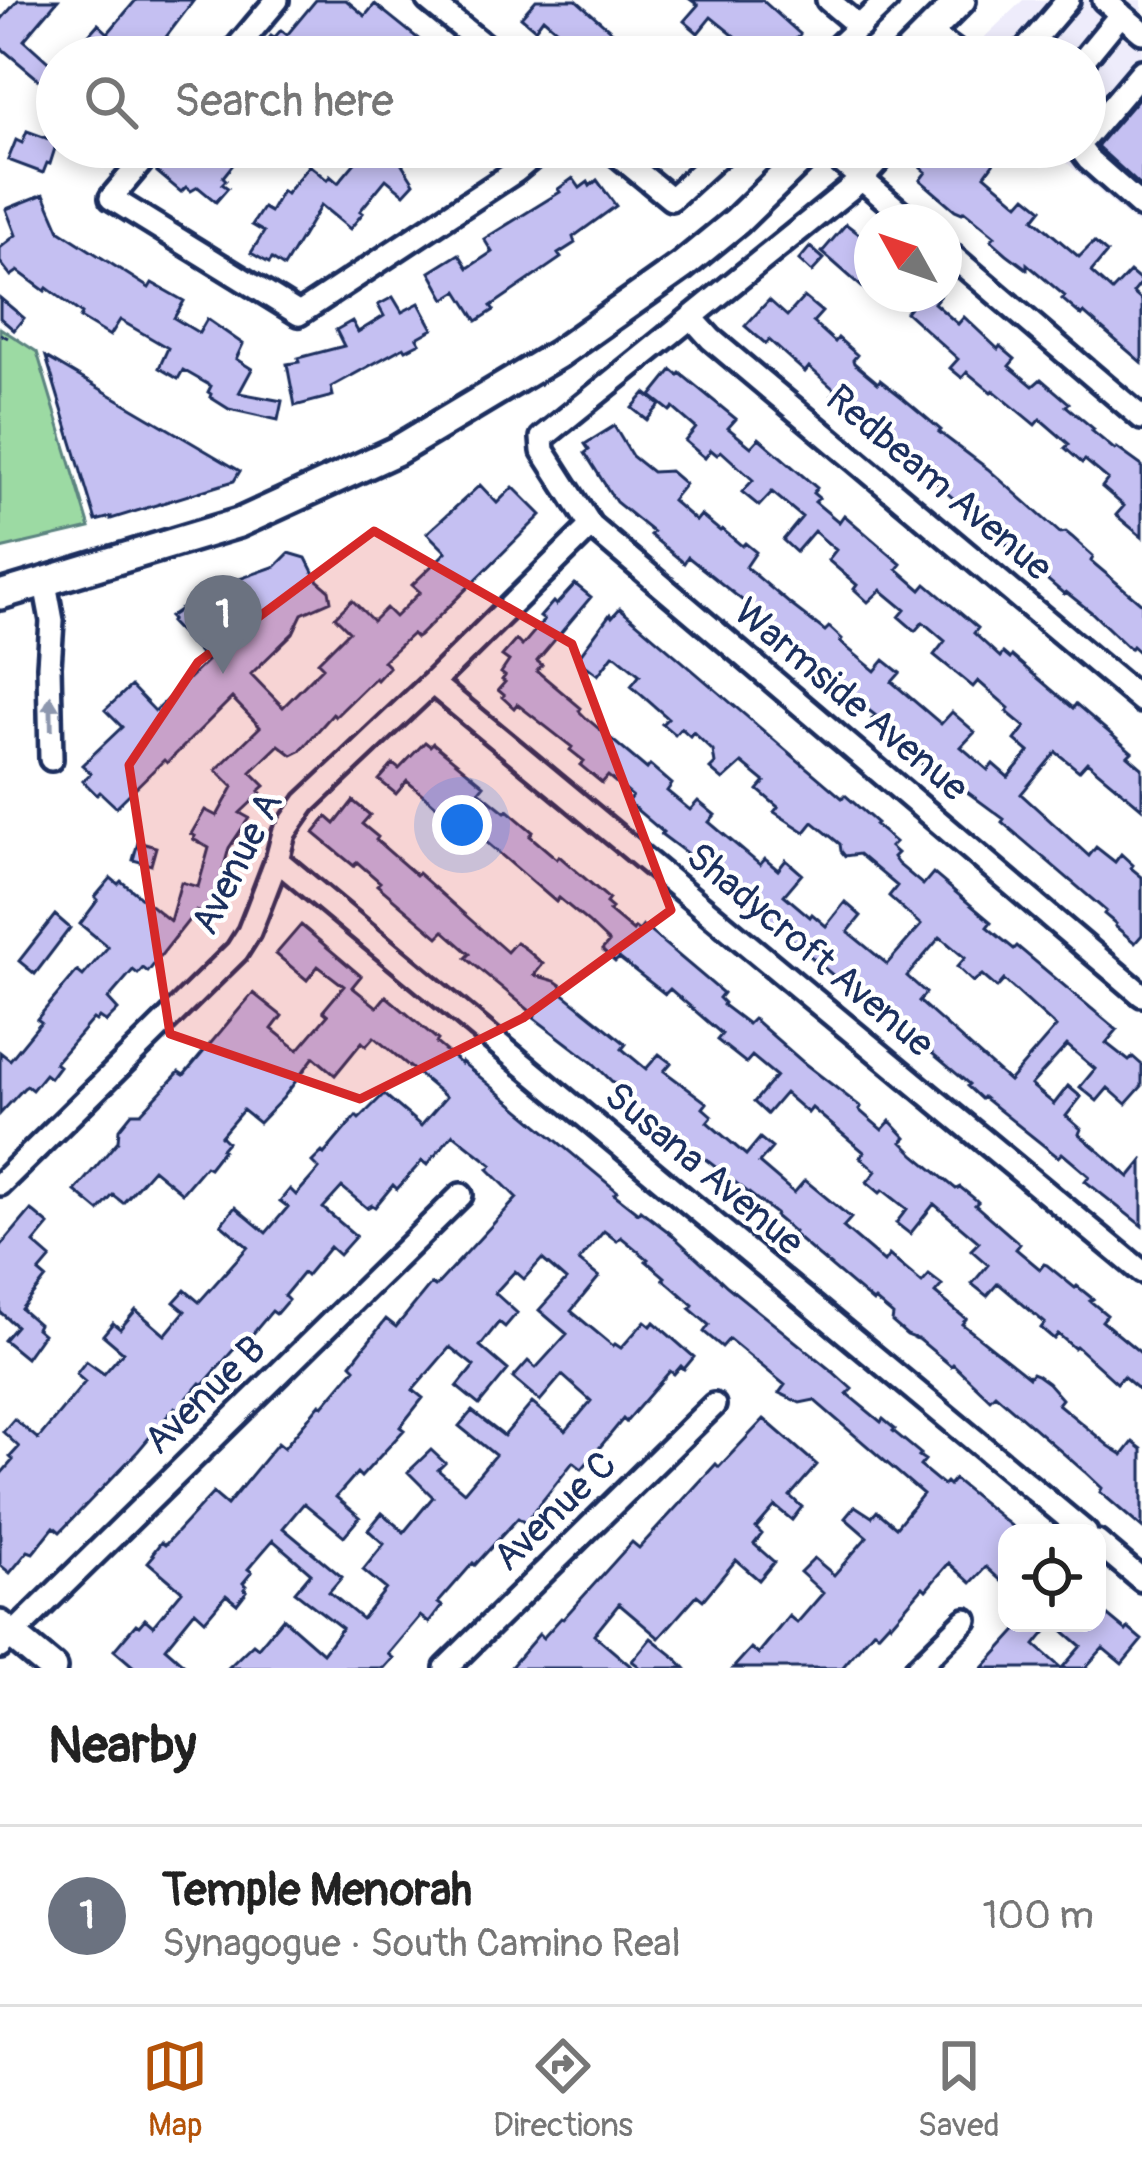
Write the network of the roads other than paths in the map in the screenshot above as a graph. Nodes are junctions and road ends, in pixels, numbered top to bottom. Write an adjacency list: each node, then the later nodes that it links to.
1 (277, 0): 11 (street)
2 (428, 0): 12 (street)
3 (828, 0): 8 (street)
4 (887, 0): 8 (street)
5 (961, 0): 9 (main road)
6 (1068, 0): 16 (street)
7 (1113, 7): 10 (street); 17 (street)
8 (860, 27): 13 (street)
9 (929, 32): 14 (main road); 15 (street)
10 (1142, 32)
11 (247, 36)
12 (472, 36)
13 (850, 36)
14 (925, 36)
15 (934, 36)
16 (1037, 36)
17 (1097, 36)
18 (1142, 70): 19 (street)
19 (1106, 113)
20 (136, 168): 21 (street)
21 (520, 168)
22 (633, 168): 23 (street)
23 (705, 168)
24 (791, 168): 35 (main road)
25 (849, 168): 28 (street)
26 (872, 168): 28 (street)
27 (1098, 168): 30 (street)
28 (862, 179): 29 (street); 32 (street)
29 (891, 204)
30 (1142, 207)
31 (962, 264): 33 (street)
32 (692, 319): 34 (street, Warmside Avenue); 38 (street, Redbeam Avenue)
33 (1142, 418)
34 (591, 526): 37 (street, Avenue A); 41 (street, Warmside Avenue)
35 (45, 583): 36 (main road); 39 (street, one-way to 35)
36 (0, 595)
37 (432, 683): 40 (street, Avenue A); 44 (street, Shadycroft Avenue)
38 (1142, 701)
39 (51, 759)
40 (277, 860): 42 (street, Avenue A); 46 (street, Susana Avenue)
41 (1142, 995)
42 (0, 1184)
43 (461, 1195): 50 (street, Avenue B)
44 (1142, 1271)
45 (714, 1406): 52 (street, Avenue C)
46 (1075, 1524)
47 (1106, 1550): 48 (street)
48 (1142, 1580)
49 (966, 1620): 53 (street)
50 (4, 1636): 51 (main road)
51 (52, 1668)
52 (446, 1668)
53 (917, 1668)

